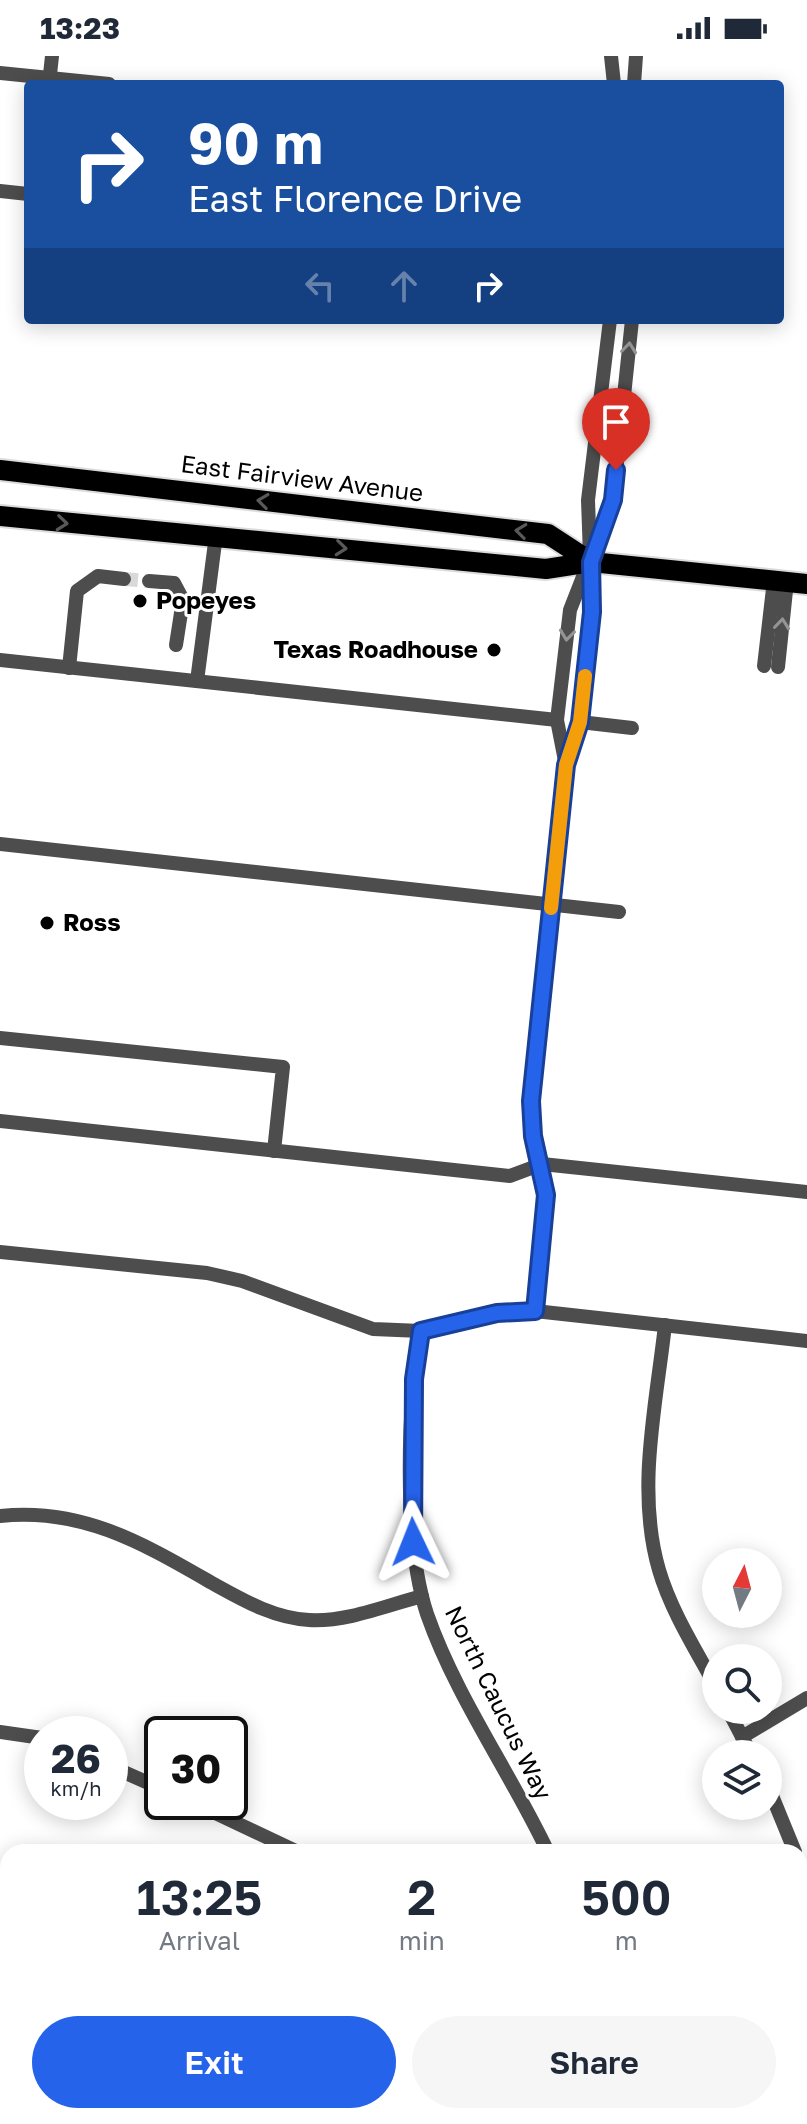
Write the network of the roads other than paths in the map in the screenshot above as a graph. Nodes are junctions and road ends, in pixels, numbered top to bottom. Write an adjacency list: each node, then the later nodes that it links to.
1 (52, 56): 6 (street)
2 (611, 56): 7 (street)
3 (636, 56): 8 (street)
4 (0, 73): 5 (street)
5 (44, 80)
6 (50, 80)
7 (614, 80)
8 (634, 80)
9 (0, 191): 10 (street)
10 (24, 194)
11 (610, 324): 16 (street)
12 (632, 324): 16 (street, one-way to 12)
13 (0, 470): 16 (main road, East Fairview Avenue, one-way to 13)
14 (0, 516): 15 (main road, East Fairview Avenue, one-way to 15)
15 (216, 535): 16 (main road, East Fairview Avenue, one-way to 16); 24 (street)
16 (591, 562): 19 (main road, East Fairview Avenue); 25 (street, one-way to 25); 26 (street)
17 (124, 579): 23 (street)
18 (149, 581): 20 (street)
19 (789, 582): 22 (street)
20 (176, 645)
21 (0, 660): 23 (street)
22 (771, 666)
23 (69, 668): 24 (street)
24 (197, 681): 25 (street)
25 (557, 720): 28 (street)
26 (580, 722): 27 (street); 28 (street)
27 (632, 728)
28 (566, 765): 30 (street)
29 (0, 844): 30 (street)
30 (552, 903): 31 (street); 35 (street)
31 (619, 912)
32 (0, 1038): 34 (street)
33 (0, 1121): 34 (street)
34 (274, 1151): 35 (street)
35 (542, 1164): 36 (street); 38 (street)
36 (807, 1192)
37 (0, 1252): 40 (street)
38 (535, 1311): 39 (street); 40 (street)
39 (665, 1325): 41 (street); 44 (street)
40 (421, 1331): 43 (street, North Caucus Way)
41 (807, 1341)
42 (0, 1516): 43 (street)
43 (422, 1596): 54 (street, North Caucus Way)
44 (702, 1660)
45 (807, 1698): 49 (street)
46 (735, 1724): 49 (street)
47 (0, 1732): 48 (street)
48 (24, 1735)
49 (742, 1737): 50 (street)
50 (744, 1740)
51 (230, 1820): 53 (street)
52 (782, 1820): 55 (street)
53 (281, 1844)
54 (544, 1844)
55 (792, 1844)

